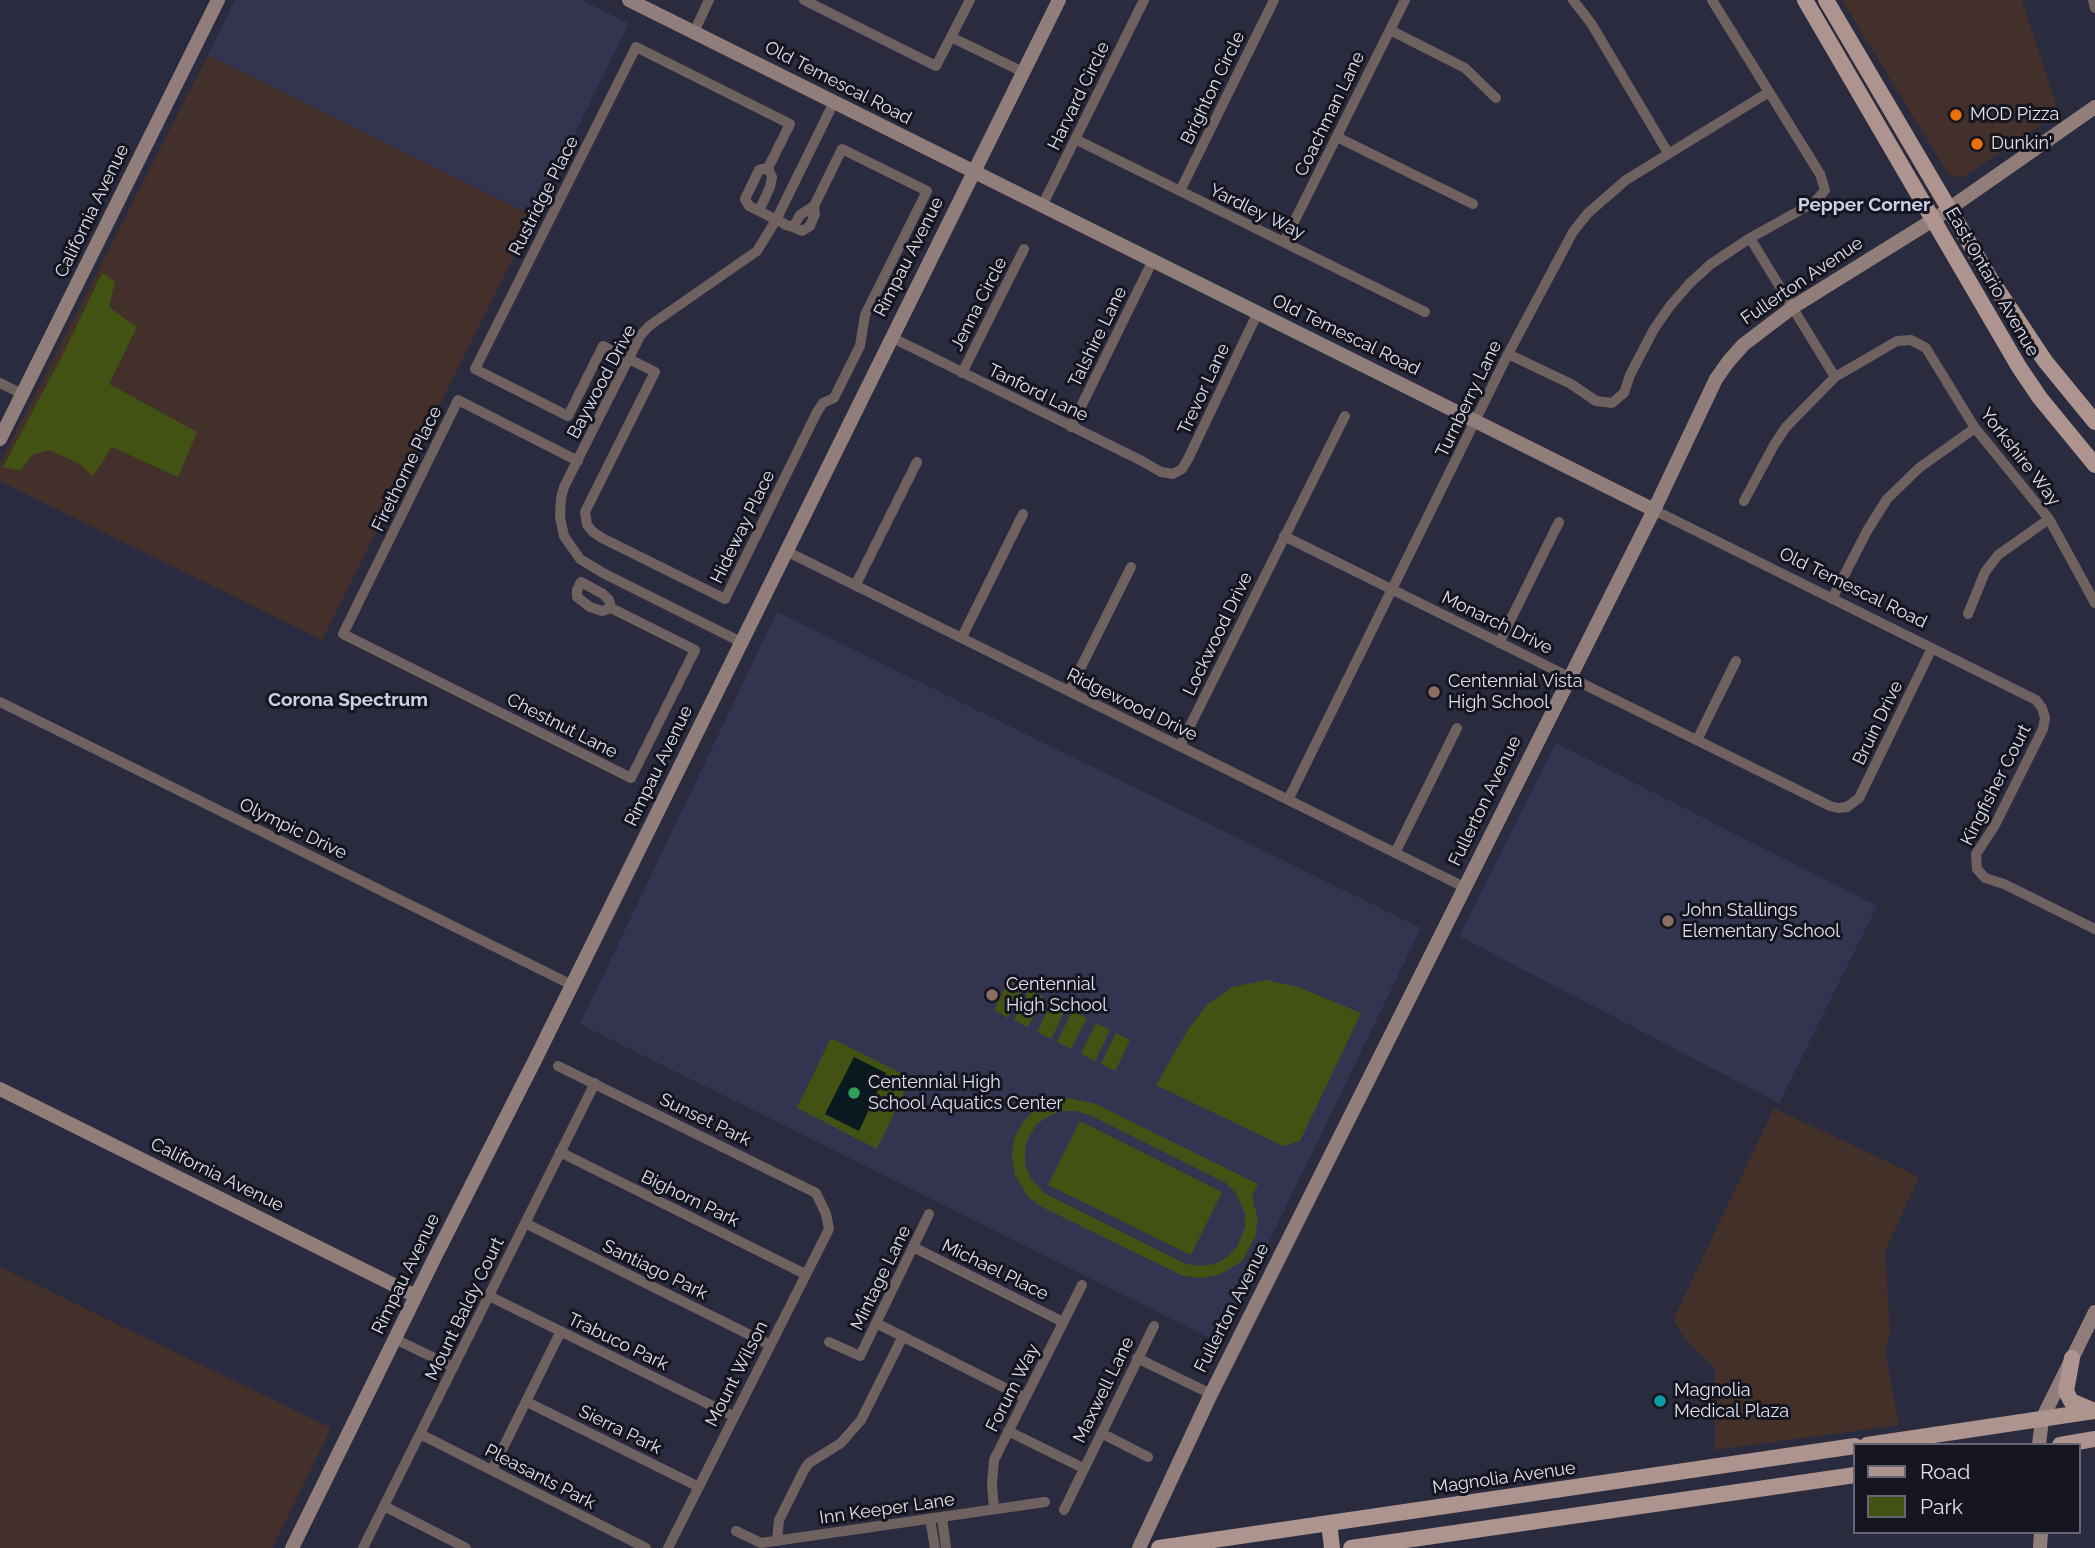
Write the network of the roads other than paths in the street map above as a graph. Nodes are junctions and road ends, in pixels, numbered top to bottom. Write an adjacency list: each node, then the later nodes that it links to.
1 (218, 0): 49 (main road, California Avenue)
2 (629, 0): 17 (main road, Old Temescal Road)
3 (709, 0): 17 (street)
4 (804, 0): 18 (street)
5 (970, 0): 18 (street)
6 (1059, 0): 19 (main road, Rimpau Avenue)
7 (1144, 0): 25 (street, Harvard Circle)
8 (1274, 0): 29 (street, Brighton Circle)
9 (1405, 0): 16 (street, Coachman Lane)
10 (1573, 0): 26 (street)
11 (1712, 0): 20 (street)
12 (1805, 0): 35 (main road, East Ontario Avenue)
13 (1826, 0): 32 (main road, East Ontario Avenue)
14 (2092, 0): 15 (street)
15 (2095, 8)
16 (1390, 30): 21 (street); 24 (street, Coachman Lane)
17 (694, 32): 22 (main road, Old Temescal Road)
18 (951, 37): 19 (street)
19 (1023, 72): 28 (main road, Rimpau Avenue)
20 (1769, 92): 26 (street, Turnberry Lane); 36 (street)
21 (1496, 98)
22 (834, 102): 28 (main road, Old Temescal Road); 34 (street, Baywood Drive)
23 (2095, 107): 32 (main road, Fullerton Avenue)
24 (1337, 137): 30 (street); 37 (street, Coachman Lane)
25 (1075, 139): 29 (street, Yardley Way); 31 (street, Harvard Circle)
26 (1668, 153): 44 (street, Turnberry Lane)
27 (768, 169): 33 (street, Rustridge Place); 33 (street, Rustridge Place); 45 (street, Rustridge Place)
28 (973, 172): 31 (main road, Old Temescal Road); 43 (main road, Rimpau Avenue)
29 (1180, 191): 37 (street, Yardley Way)
30 (1473, 204)
31 (1042, 206): 39 (main road, Old Temescal Road)
32 (1950, 209): 35 (main road, Fullerton Avenue); 52 (main road, East Ontario Avenue)
33 (759, 211): 34 (street)
34 (776, 220): 45 (street, Baywood Drive); 45 (street, Hideway Place)
35 (1933, 220): 40 (main road, Fullerton Avenue); 58 (main road, East Ontario Avenue)
36 (1750, 238): 40 (street); 44 (street)
37 (1284, 242): 42 (street, Yardley Way)
38 (1024, 249): 46 (street, Jenna Circle)
39 (1153, 260): 41 (main road, Old Temescal Road); 53 (street, Talshire Lane)
40 (1793, 307): 47 (street); 61 (main road, Fullerton Avenue)
41 (1258, 312): 51 (main road, Old Temescal Road); 59 (street, Trevor Lane)
42 (1425, 313)
43 (891, 337): 46 (street, Tanford Lane); 66 (main road, Rimpau Avenue)
44 (1508, 354): 51 (street, Turnberry Lane)
45 (628, 359): 56 (street, Baywood Drive)
46 (962, 373): 53 (street, Tanford Lane)
47 (1835, 377): 54 (street, Yorkshire Way); 60 (street)
48 (0, 383): 49 (street)
49 (22, 394): 55 (main road, California Avenue)
50 (1345, 416): 65 (street, Lockwood Drive)
51 (1475, 420): 61 (main road, Old Temescal Road); 71 (street, Turnberry Lane)
52 (2095, 422)
53 (1071, 427): 59 (street, Tanford Lane)
54 (1975, 428): 63 (street, Yorkshire Way); 72 (street)
55 (0, 439)
56 (578, 461): 67 (street, Baywood Drive); 76 (street, Firethorne Place)
57 (917, 462): 70 (street)
58 (2095, 465)
59 (1173, 474)
60 (1744, 501)
61 (1654, 510): 72 (street, Old Temescal Road); 82 (main road, Fullerton Avenue)
62 (1023, 514): 77 (street)
63 (2049, 519): 73 (street, Yorkshire Way); 75 (street)
64 (1559, 522): 79 (street)
65 (1284, 536): 71 (street, Monarch Drive); 88 (street, Lockwood Drive)
66 (786, 551): 70 (street, Ridgewood Drive); 78 (main road, Rimpau Avenue)
67 (591, 567): 69 (street); 78 (street, Baywood Drive)
68 (1131, 567): 83 (street)
69 (581, 582): 74 (street, Chestnut Lane); 74 (street, Chestnut Lane)
70 (856, 584): 77 (street, Ridgewood Drive)
71 (1392, 589): 79 (street, Monarch Drive); 89 (street, Turnberry Lane)
72 (1832, 599): 80 (street, Old Temescal Road)
73 (2095, 603)
74 (611, 608): 76 (street, Chestnut Lane)
75 (1968, 614)
76 (343, 634)
77 (962, 638): 83 (street, Ridgewood Drive)
78 (741, 642): 94 (main road, Rimpau Avenue)
79 (1499, 643): 82 (street, Monarch Drive)
80 (1932, 648): 85 (street, Old Temescal Road); 90 (street, Bruin Drive)
81 (1736, 661): 87 (street)
82 (1569, 677): 87 (street, Monarch Drive); 92 (main road, Fullerton Avenue)
83 (1069, 691): 88 (street, Ridgewood Drive)
84 (0, 702): 94 (street, Olympic Drive)
85 (2042, 708): 93 (street, Kingfisher Court)
86 (1457, 728): 91 (street)
87 (1697, 740): 90 (street, Monarch Drive)
88 (1180, 746): 89 (street, Ridgewood Drive)
89 (1288, 800): 91 (street, Ridgewood Drive)
90 (1847, 807)
91 (1395, 853): 92 (street, Ridgewood Drive)
92 (1464, 887): 119 (main road, Fullerton Avenue)
93 (2095, 929)
94 (572, 985): 105 (main road, Rimpau Avenue)
95 (558, 1066): 96 (street, Sunset Park)
96 (595, 1083): 98 (street, Mount Baldy Court); 99 (street, Sunset Park)
97 (0, 1089): 105 (main road, California Avenue)
98 (560, 1152): 101 (street, Mount Baldy Court); 103 (street, Bighorn Park)
99 (827, 1214): 103 (street, Mount Wilson)
100 (929, 1214): 102 (street, Mintage Lane)
101 (525, 1223): 106 (street, Mount Baldy Court); 115 (street, Santiago Park)
102 (914, 1247): 108 (street, Michael Place); 109 (street, Mintage Lane)
103 (806, 1274): 115 (street, Mount Wilson)
104 (1082, 1285): 108 (street, Forum Way)
105 (416, 1296): 113 (main road, Rimpau Avenue)
106 (489, 1296): 111 (street, Trabuco Park); 118 (street, Mount Baldy Court)
107 (2095, 1312): 117 (main road)
108 (1063, 1321): 120 (street, Forum Way)
109 (876, 1323): 112 (street); 114 (street, Mintage Lane)
110 (1154, 1326): 116 (street, Maxwell Lane)
111 (561, 1331): 121 (street); 123 (street, Trabuco Park)
112 (903, 1336): 120 (street); 148 (street)
113 (395, 1339): 118 (street); 149 (main road, Rimpau Avenue)
114 (829, 1342)
115 (770, 1345): 123 (street, Mount Wilson)
116 (1138, 1358): 119 (street); 126 (street, Maxwell Lane)
117 (2072, 1358): 122 (main road); 124 (main road)
118 (453, 1367): 127 (street, Mount Baldy Court)
119 (1211, 1394): 156 (main road, Fullerton Avenue)
120 (1025, 1398): 125 (street, Forum Way)
121 (527, 1402): 136 (street); 138 (street, Sierra Park)
122 (2094, 1411): 124 (main road)
123 (733, 1416): 138 (street, Mount Wilson)
124 (2042, 1419): 129 (main road); 130 (main road)
125 (1008, 1431): 134 (street); 142 (street, Forum Way)
126 (1101, 1433): 133 (street); 134 (street, Maxwell Lane)
127 (420, 1434): 136 (street, Pleasants Park); 141 (street, Mount Baldy Court)
128 (2095, 1439): 131 (main road)
129 (1880, 1443)
130 (2039, 1443)
131 (2072, 1443)
132 (1854, 1447): 135 (main road, Magnolia Avenue)
133 (1149, 1457)
134 (1083, 1468): 143 (street)
135 (1703, 1469): 139 (main road); 146 (main road, Magnolia Avenue)
136 (492, 1470): 152 (street, Pleasants Park)
137 (1854, 1475): 139 (main road)
138 (699, 1487): 153 (street, Mount Wilson)
139 (1707, 1496): 159 (main road)
140 (1045, 1502): 142 (street, Inn Keeper Lane)
141 (384, 1506): 150 (street, Mount Baldy Court); 151 (street)
142 (994, 1509): 144 (street, Inn Keeper Lane)
143 (1064, 1510)
144 (942, 1517): 145 (street, Inn Keeper Lane); 155 (street)
145 (930, 1519): 148 (street, Inn Keeper Lane); 154 (street)
146 (1329, 1523): 157 (main road, Magnolia Avenue); 158 (main road)
147 (736, 1531): 148 (street, Inn Keeper Lane)
148 (777, 1541)
149 (292, 1548)
150 (363, 1548)
151 (466, 1548)
152 (646, 1548)
153 (668, 1548)
154 (934, 1548)
155 (946, 1548)
156 (1139, 1548)
157 (1159, 1548)
158 (1332, 1548)
159 (1351, 1548)

